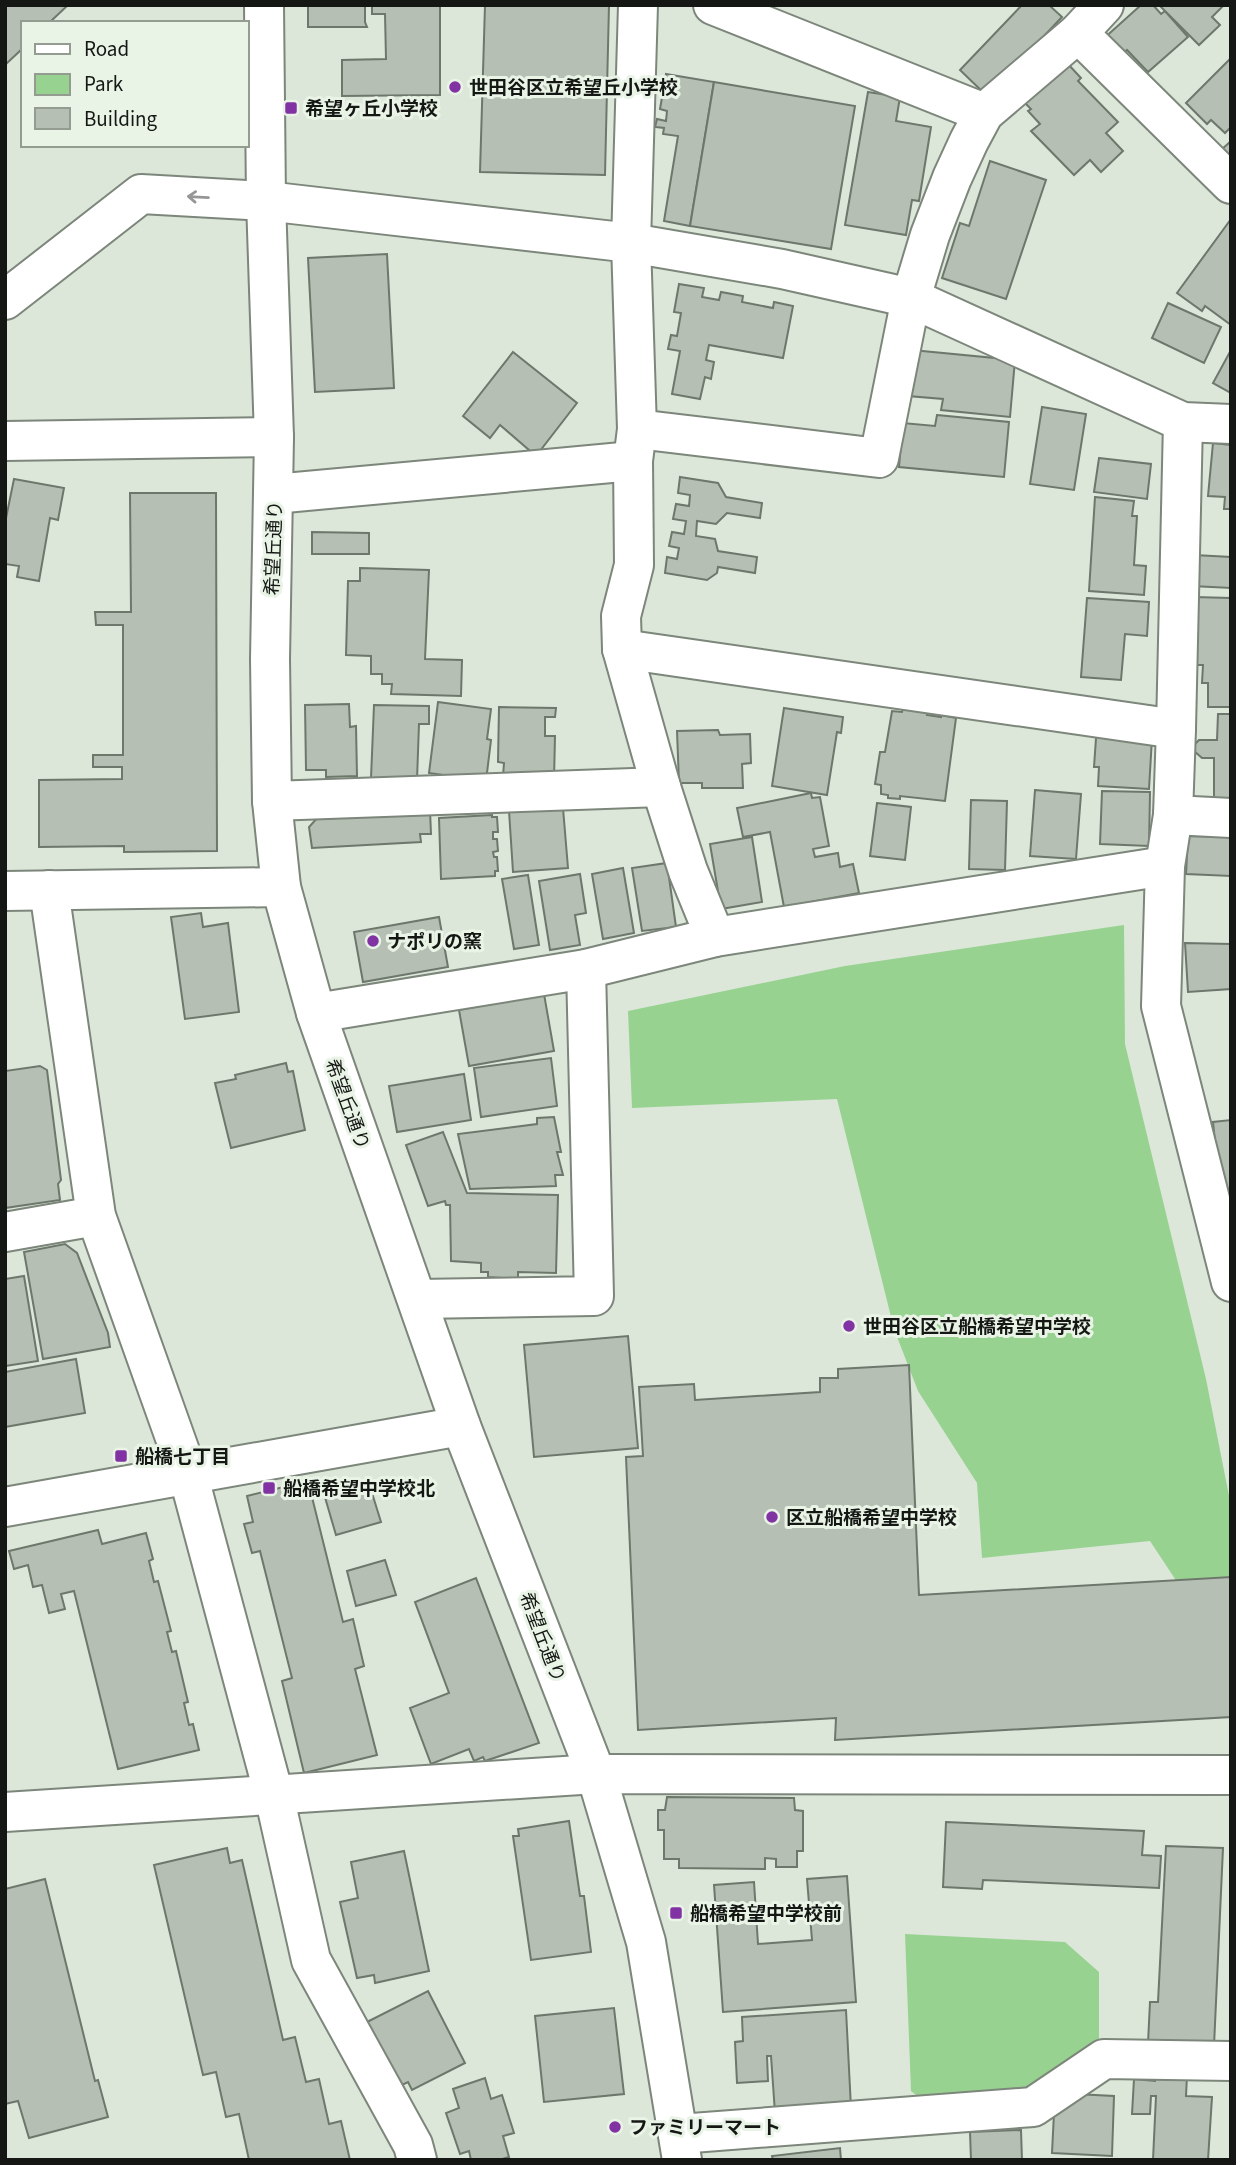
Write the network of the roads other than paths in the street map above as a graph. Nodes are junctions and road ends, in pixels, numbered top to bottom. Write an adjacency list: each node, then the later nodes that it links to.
1 (264, 5): 7 (street, 希望丘通り)
2 (638, 5): 8 (street)
3 (713, 5): 5 (street)
4 (1091, 14): 5 (street); 6 (street)
5 (984, 113): 9 (street)
6 (1231, 184)
7 (266, 201): 8 (street); 10 (street, one-way to 10); 13 (street, 希望丘通り)
8 (631, 243): 9 (street); 15 (street)
9 (911, 298): 11 (street); 15 (street)
10 (5, 300)
11 (1183, 422): 12 (street); 18 (street)
12 (1231, 424)
13 (274, 437): 14 (street); 16 (street, 希望丘通り)
14 (5, 441)
15 (635, 445): 16 (street); 17 (street)
16 (274, 494): 20 (street, 希望丘通り)
17 (622, 649): 18 (street); 19 (street)
18 (1176, 729): 21 (street)
19 (660, 787): 20 (street); 27 (street)
20 (272, 801): 24 (street, 希望丘通り)
21 (1173, 815): 22 (street); 23 (street)
22 (1231, 818)
23 (1166, 866): 27 (street); 32 (street)
24 (281, 887): 25 (street); 29 (street, 希望丘通り)
25 (49, 890): 26 (street); 30 (street)
26 (5, 891)
27 (715, 937): 28 (street)
28 (586, 969): 29 (street); 33 (street)
29 (316, 1013): 33 (street, 希望丘通り)
30 (96, 1216): 31 (street); 35 (street)
31 (5, 1232)
32 (1231, 1282)
33 (418, 1299): 34 (street, 希望丘通り)
34 (461, 1426): 35 (street); 37 (street, 希望丘通り)
35 (188, 1474): 36 (street); 39 (street)
36 (5, 1507)
37 (596, 1773): 38 (street); 39 (street); 42 (street, 希望丘通り)
38 (1231, 1775)
39 (274, 1795): 40 (street); 43 (street)
40 (5, 1812)
41 (1231, 2061): 42 (street)
42 (681, 2147)
43 (416, 2160)

